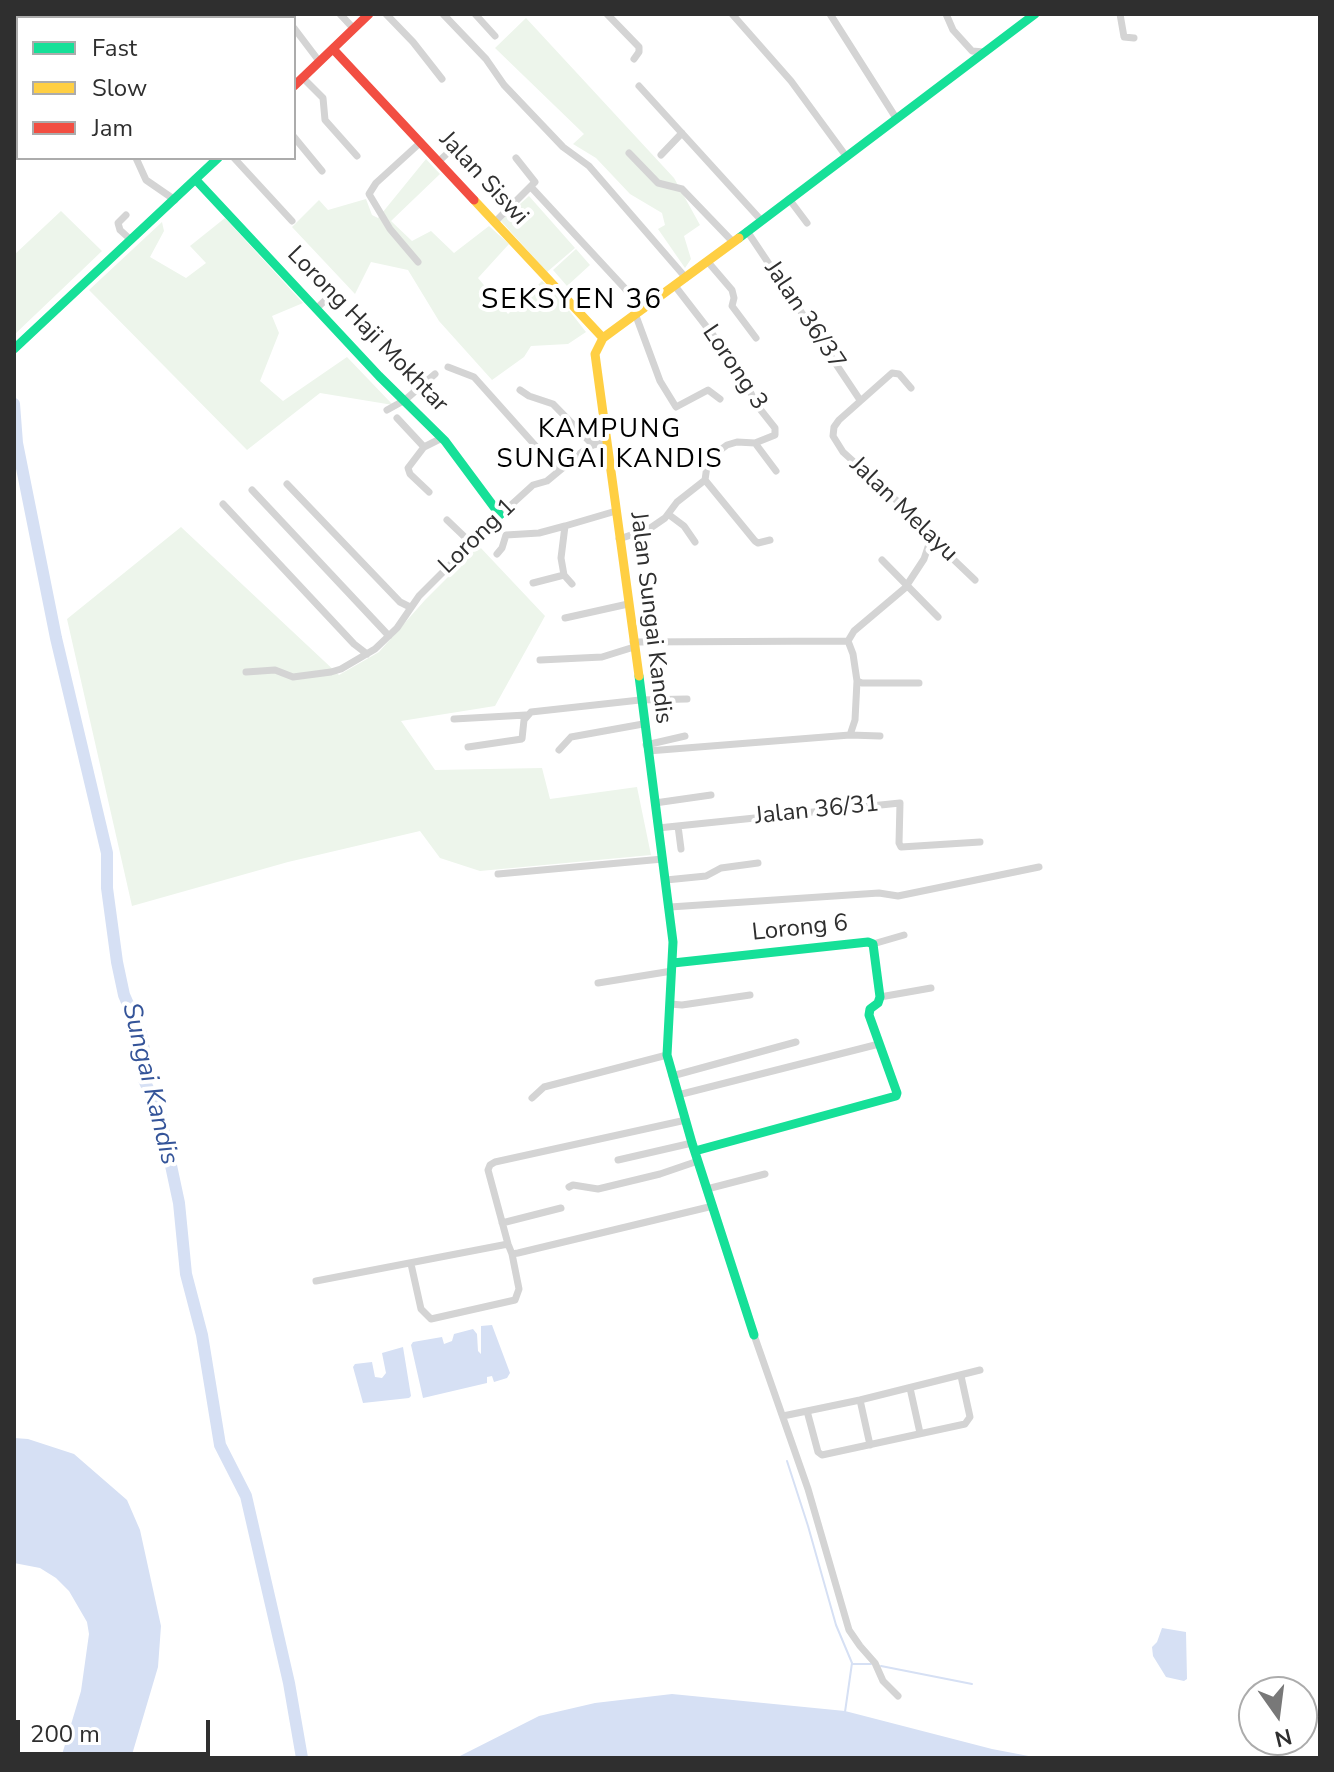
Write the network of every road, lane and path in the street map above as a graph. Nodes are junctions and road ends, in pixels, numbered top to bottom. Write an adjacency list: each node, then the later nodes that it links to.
1 (340, 14): 12 (street)
2 (369, 14): 12 (street)
3 (386, 14): 21 (street)
4 (443, 14): 53 (street)
5 (475, 14): 14 (street)
6 (607, 14): 18 (street)
7 (732, 14): 31 (street)
8 (830, 14): 24 (street)
9 (946, 14): 17 (street)
10 (1120, 14): 15 (street)
11 (1028, 16): 17 (street)
12 (354, 29): 16 (street)
13 (296, 31): 19 (street)
14 (495, 36)
15 (1134, 38)
16 (333, 49): 19 (street); 27 (street, Jalan Siswi)
17 (984, 52): 24 (street)
18 (634, 59)
19 (319, 61): 20 (street)
20 (303, 78): 22 (street); 30 (street)
21 (442, 79)
22 (296, 84)
23 (639, 86): 25 (street)
24 (896, 118): 31 (street)
25 (682, 133): 29 (street); 44 (street)
26 (296, 139): 37 (street)
27 (421, 142): 36 (street, Jalan Siswi); 51 (street)
28 (629, 153): 50 (street)
29 (661, 155)
30 (357, 156)
31 (846, 156): 41 (street)
32 (516, 158): 40 (street)
33 (137, 160): 42 (street)
34 (216, 160): 39 (street)
35 (236, 160): 45 (street)
36 (439, 161): 38 (street); 46 (street, Jalan Siswi)
37 (322, 171)
38 (468, 171)
39 (196, 180): 42 (street); 56 (street, Lorong Haji Mokhtar)
40 (531, 187): 46 (street); 57 (street)
41 (789, 199): 44 (street); 47 (street)
42 (175, 200): 49 (street)
43 (126, 215): 49 (street)
44 (761, 220): 48 (street)
45 (292, 221)
46 (495, 222): 58 (street, Jalan Siswi)
47 (807, 223)
48 (747, 231): 50 (street); 67 (street, Jalan 36/37)
49 (131, 240): 60 (street)
50 (733, 242): 52 (street)
51 (418, 262)
52 (708, 262): 53 (street); 59 (street)
53 (686, 278): 54 (street)
54 (675, 286): 57 (street); 72 (street, Lorong 3)
55 (334, 292): 56 (street)
56 (317, 308): 66 (street, Lorong Haji Mokhtar)
57 (640, 312): 58 (street); 65 (street)
58 (603, 338): 71 (street, Jalan Sungai Kandis)
59 (756, 338)
60 (14, 349)
61 (448, 367): 75 (street)
62 (435, 374): 66 (street)
63 (911, 388): 67 (street)
64 (520, 390): 73 (street)
65 (720, 399)
66 (405, 400): 68 (street); 70 (street, Lorong Haji Mokhtar)
67 (860, 400): 91 (street, Jalan Melayu)
68 (387, 410)
69 (397, 418): 74 (street)
70 (442, 438): 74 (street); 84 (street, Lorong Haji Mokhtar)
71 (607, 442): 73 (street, Lorong 1); 82 (street, Jalan Sungai Kandis)
72 (755, 443): 76 (street, Lorong 3); 77 (street, Lorong 3)
73 (593, 445): 75 (street, Lorong 1)
74 (424, 447): 80 (street)
75 (558, 471): 84 (street, Lorong 1)
76 (776, 471)
77 (705, 480): 83 (street, Lorong 3); 88 (street)
78 (287, 484): 100 (street)
79 (252, 490): 103 (street)
80 (429, 492)
81 (223, 504): 106 (street)
82 (616, 511): 86 (street); 87 (street, Jalan Sungai Kandis)
83 (668, 514): 87 (street, Lorong 3); 89 (street)
84 (500, 515): 90 (street, Lorong 1)
85 (447, 520): 90 (street)
86 (565, 526): 92 (street); 94 (street)
87 (619, 539): 99 (street, Jalan Sungai Kandis)
88 (770, 540)
89 (695, 542)
90 (471, 543): 100 (street, Lorong 1)
91 (933, 543): 95 (street, Jalan Melayu); 98 (street)
92 (497, 554)
93 (882, 560): 98 (street)
94 (564, 575): 96 (street); 97 (street)
95 (975, 580)
96 (533, 583)
97 (572, 584)
98 (907, 586): 101 (street); 104 (street)
99 (628, 604): 102 (street); 105 (street, Jalan Sungai Kandis)
100 (410, 607): 103 (street, Lorong 1)
101 (938, 617)
102 (565, 618)
103 (389, 636): 106 (street, Lorong 1)
104 (848, 641): 105 (street); 109 (street)
105 (634, 645): 107 (street); 112 (street, Jalan Sungai Kandis)
106 (367, 654): 108 (street, Lorong 1)
107 (540, 660)
108 (246, 672)
109 (857, 681): 110 (street); 116 (street)
110 (919, 683)
111 (687, 699): 112 (street)
112 (640, 700): 113 (street); 115 (street, Jalan Sungai Kandis)
113 (526, 715): 114 (street); 119 (street)
114 (454, 719)
115 (643, 724): 120 (street, Jalan Sungai Kandis); 121 (street)
116 (850, 735): 118 (street); 120 (street)
117 (685, 736): 120 (street)
118 (880, 736)
119 (468, 747)
120 (647, 748): 123 (street, Jalan Sungai Kandis)
121 (559, 750)
122 (711, 795): 123 (street)
123 (655, 803): 125 (street, Jalan Sungai Kandis)
124 (678, 826): 125 (street, Jalan 36/31); 126 (street, Jalan 36/31); 127 (street)
125 (658, 828): 128 (street, Jalan Sungai Kandis)
126 (980, 842)
127 (681, 849)
128 (663, 859): 131 (street); 132 (street, Jalan Sungai Kandis)
129 (758, 863): 132 (street)
130 (1039, 867): 133 (street)
131 (498, 874)
132 (666, 880): 133 (street, Jalan Sungai Kandis)
133 (670, 907): 136 (street, Jalan Sungai Kandis)
134 (904, 935): 135 (street)
135 (873, 944): 136 (street, Lorong 6); 140 (street, Lorong 6)
136 (672, 967): 137 (street); 141 (street, Jalan Sungai Kandis)
137 (598, 983)
138 (931, 988): 140 (street)
139 (750, 995): 141 (street)
140 (880, 997): 143 (street, Lorong 6)
141 (670, 1004): 144 (street, Jalan Sungai Kandis)
142 (796, 1042): 145 (street)
143 (879, 1044): 146 (street); 149 (street)
144 (667, 1055): 145 (street, Jalan Sungai Kandis); 147 (street)
145 (672, 1076): 146 (street, Jalan Sungai Kandis)
146 (678, 1095): 148 (street, Jalan Sungai Kandis)
147 (532, 1098)
148 (686, 1120): 149 (street, Jalan Sungai Kandis); 156 (street)
149 (695, 1152): 150 (street); 152 (street); 153 (street, Jalan Sungai Kandis)
150 (618, 1160)
151 (765, 1174): 153 (street)
152 (569, 1187)
153 (707, 1189): 154 (street, Jalan Sungai Kandis)
154 (713, 1206): 158 (street); 161 (street, Jalan Sungai Kandis)
155 (561, 1208): 156 (street)
156 (502, 1223): 157 (street)
157 (508, 1244): 158 (street); 159 (street)
158 (512, 1254): 159 (street)
159 (411, 1264): 160 (street)
160 (316, 1281)
161 (754, 1335): 167 (street)
162 (980, 1370): 163 (street)
163 (961, 1376): 164 (street); 168 (street)
164 (910, 1388): 165 (street); 168 (street)
165 (860, 1400): 166 (street); 169 (street)
166 (807, 1411): 167 (street); 169 (street)
167 (783, 1416): 170 (street)
168 (920, 1433): 169 (street)
169 (870, 1445)
170 (898, 1696)

